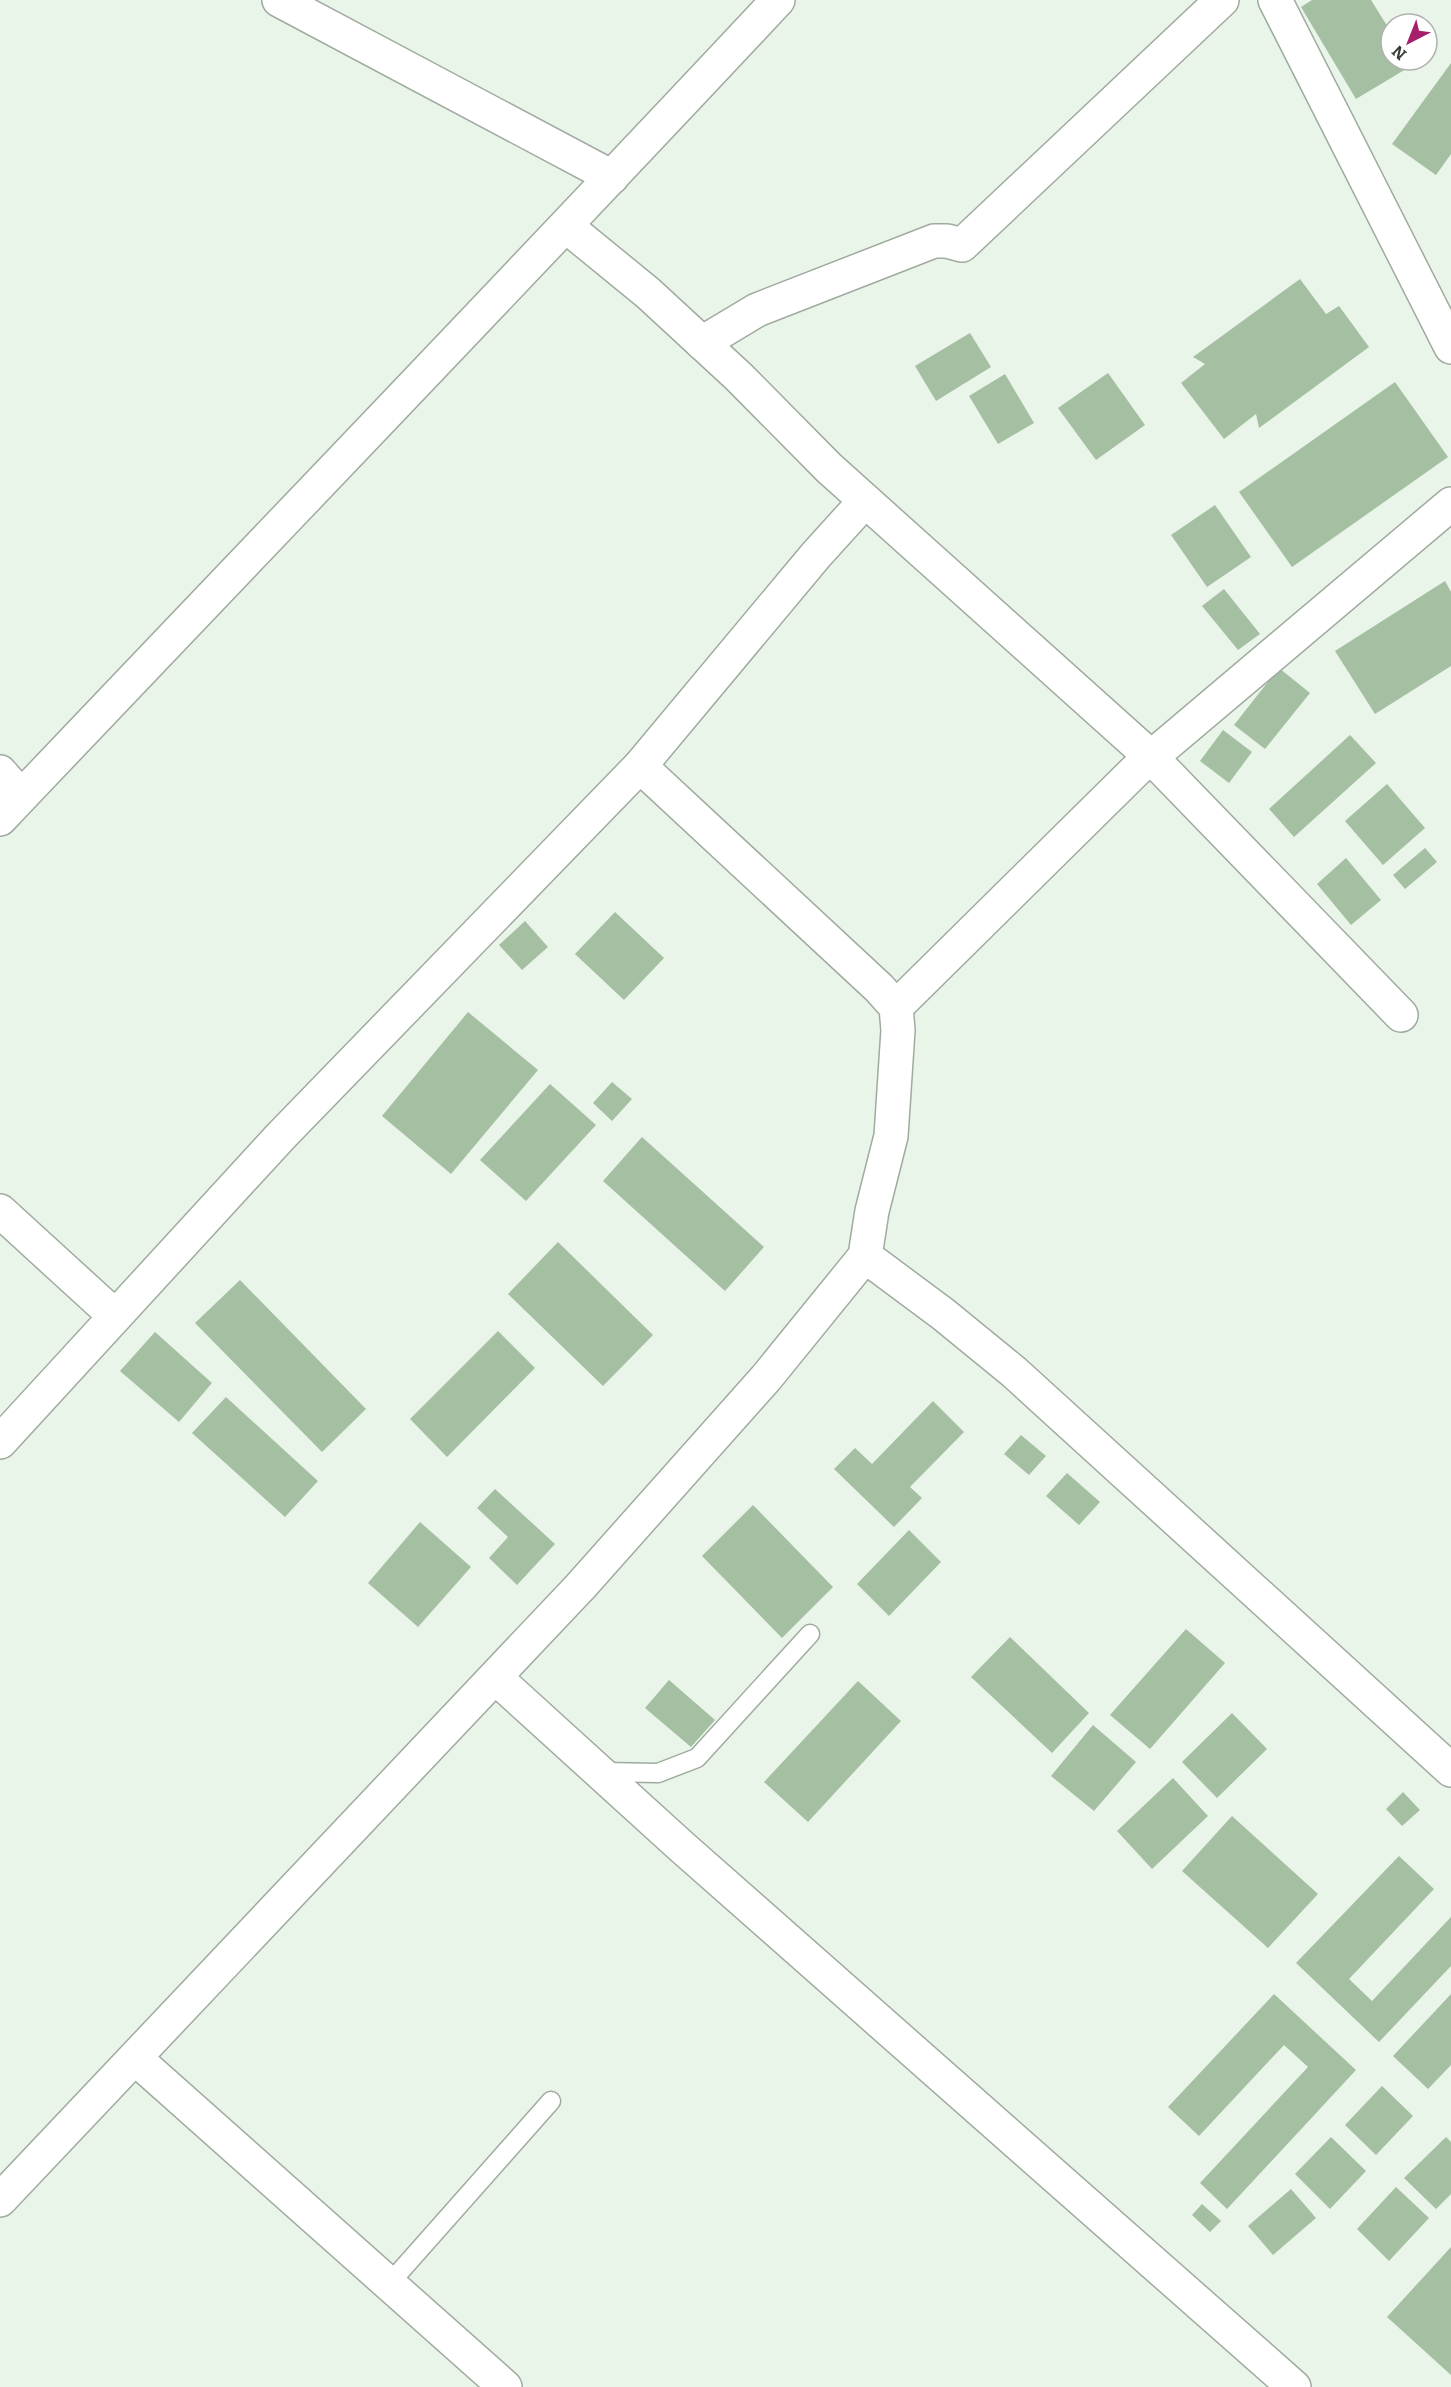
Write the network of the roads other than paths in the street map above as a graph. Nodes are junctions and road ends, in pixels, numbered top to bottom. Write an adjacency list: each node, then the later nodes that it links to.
1 (279, 0): 5 (street)
2 (778, 0): 5 (street)
3 (1222, 0): 7 (street)
4 (1275, 0): 8 (street)
5 (612, 177): 6 (street)
6 (566, 226): 7 (street); 14 (street)
7 (702, 343): 9 (street)
8 (1451, 347)
9 (865, 501): 11 (street); 12 (street)
10 (1451, 504): 11 (street)
11 (1151, 757): 15 (street); 16 (street)
12 (640, 766): 15 (street); 19 (street)
13 (0, 772): 14 (street)
14 (11, 808)
15 (896, 1007): 18 (street)
16 (1401, 1015)
17 (0, 1211): 19 (street)
18 (865, 1256): 22 (street); 23 (street)
19 (115, 1316): 20 (street)
20 (0, 1442)
21 (810, 1634): 24 (lane)
22 (496, 1678): 24 (street); 25 (street)
23 (1451, 1770)
24 (599, 1772): 30 (street)
25 (135, 2058): 27 (street); 28 (street)
26 (551, 2101): 28 (lane)
27 (0, 2200)
28 (389, 2284): 29 (street)
29 (505, 2387)
30 (1294, 2387)

